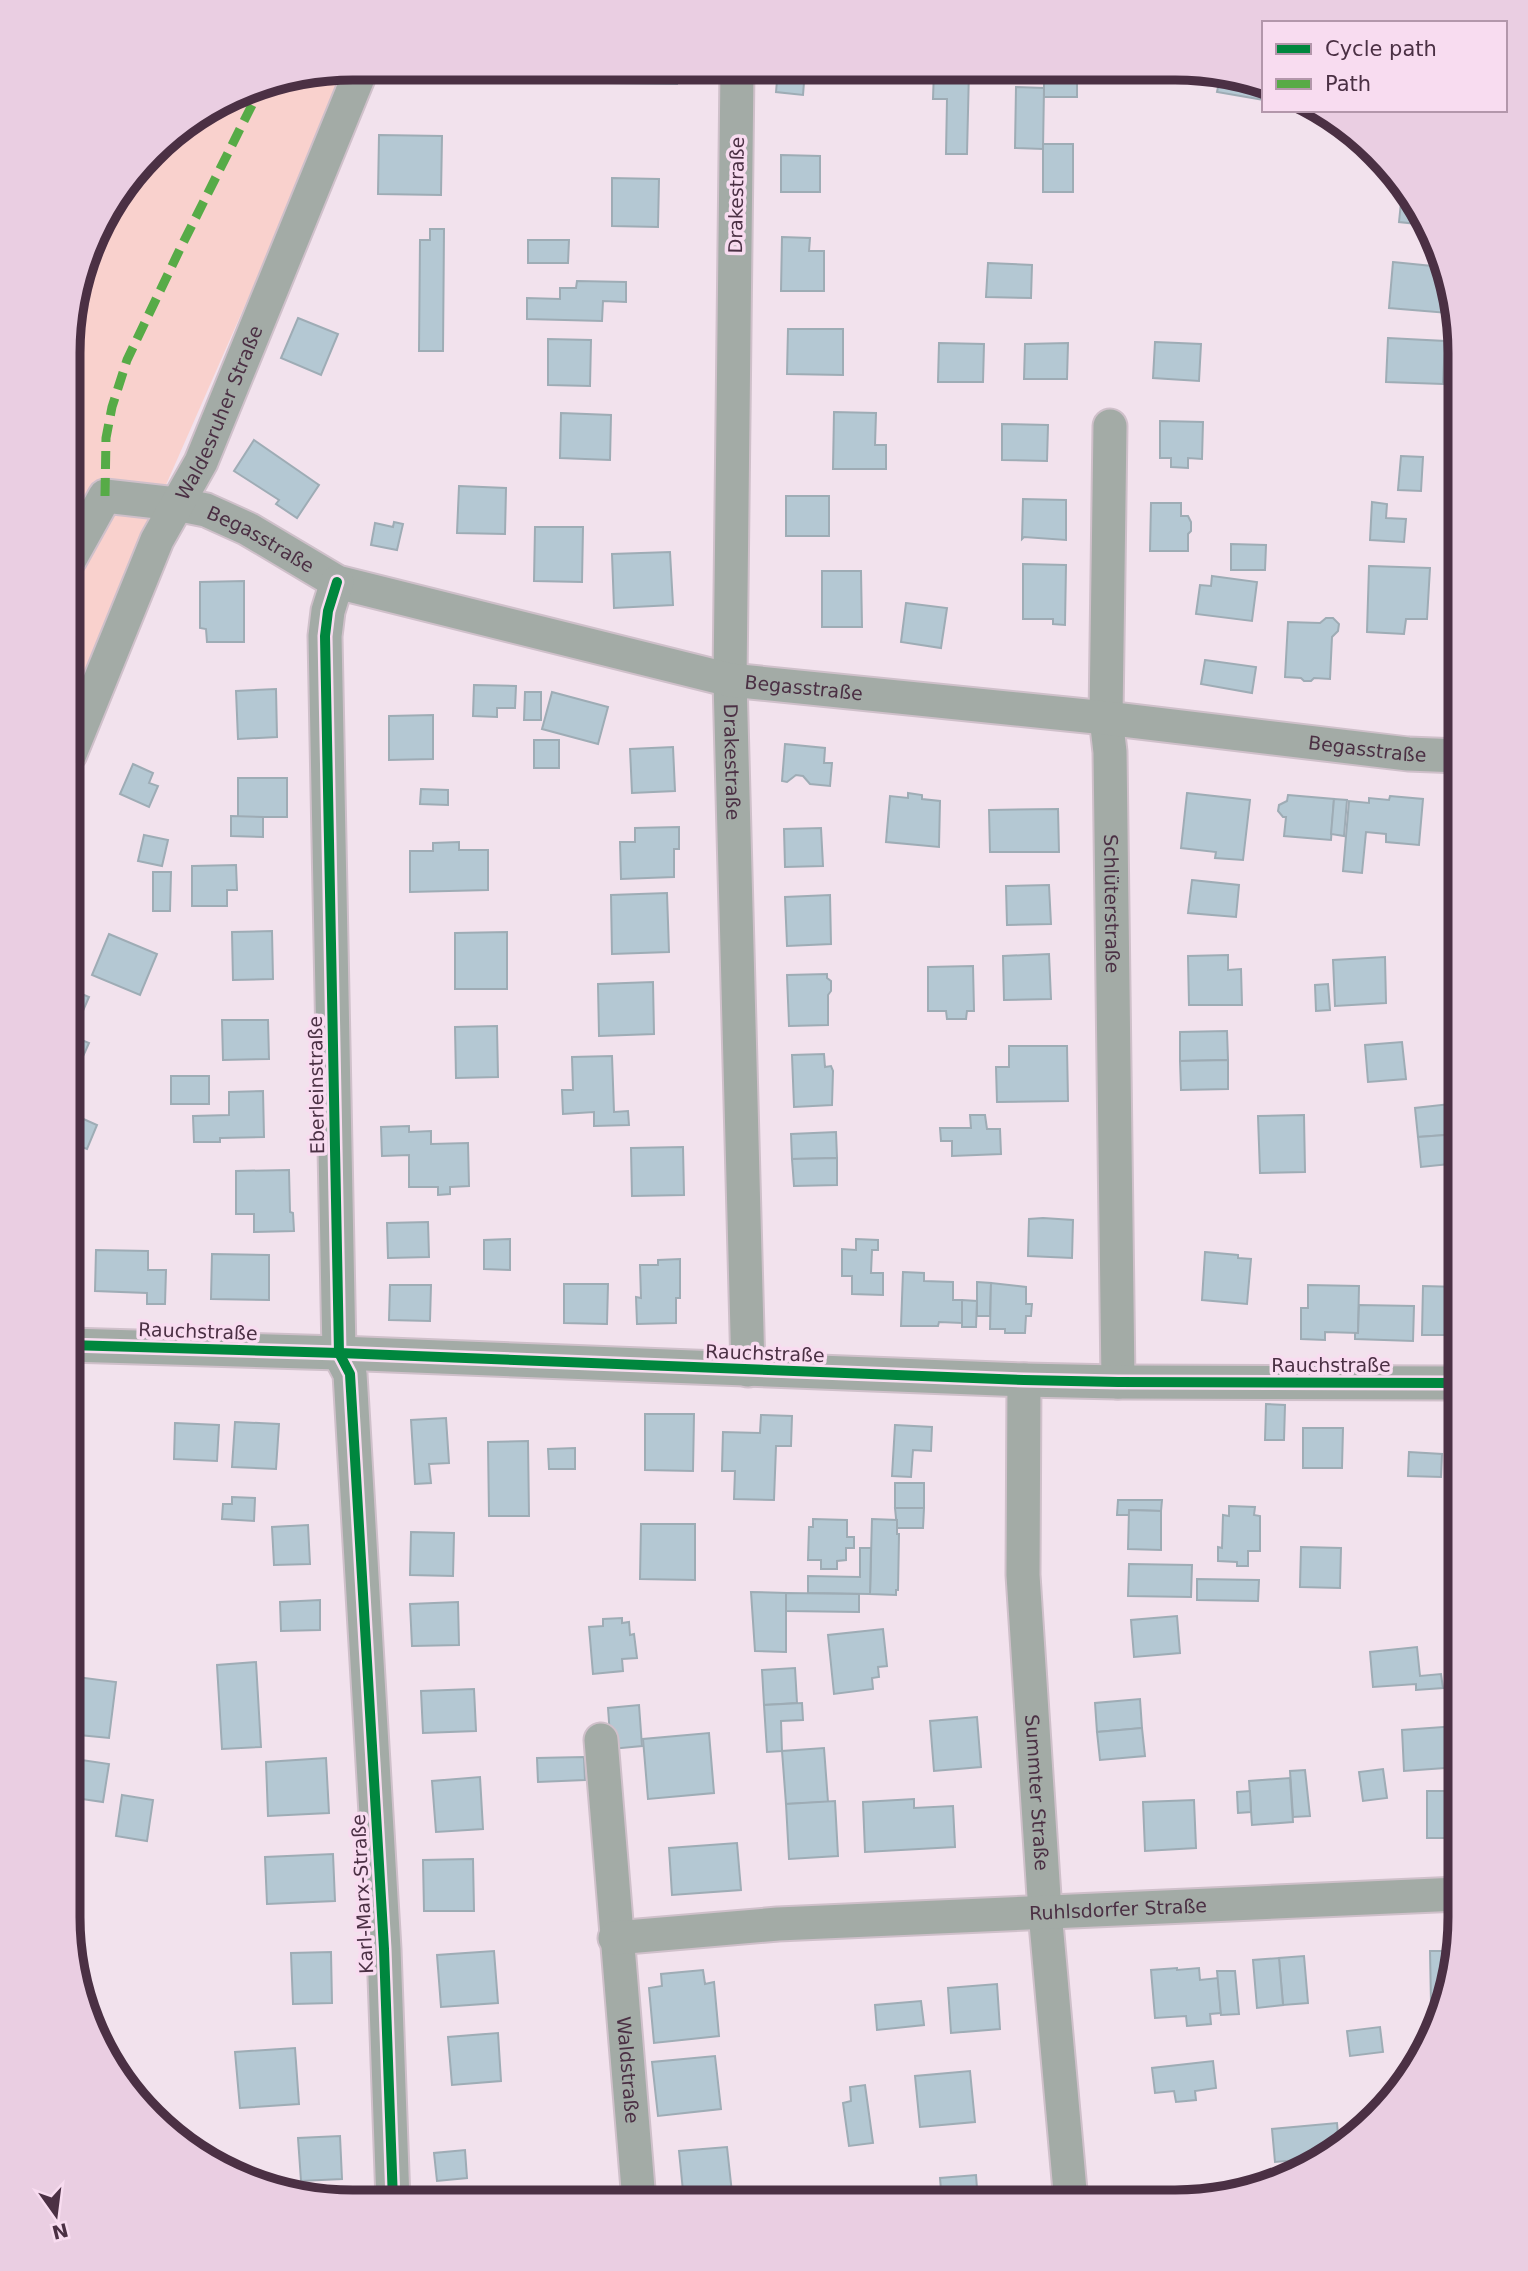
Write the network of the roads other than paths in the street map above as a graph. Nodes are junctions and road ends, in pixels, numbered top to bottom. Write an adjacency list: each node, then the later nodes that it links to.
1 (357, 80): 4 (street, Waldesruher Straße)
2 (737, 80): 7 (street, Drakestraße)
3 (1110, 426): 8 (street, Schlüterstraße)
4 (176, 504): 5 (street, Begasstraße); 6 (street, Begasstraße); 9 (street, Waldesruher Straße)
5 (80, 541)
6 (337, 582): 7 (street, Begasstraße); 12 (street, Eberleinstraße)
7 (730, 680): 8 (street, Begasstraße); 13 (street, Drakestraße)
8 (1106, 718): 10 (street, Begasstraße); 15 (street, Schlüterstraße)
9 (80, 729)
10 (1448, 756)
11 (80, 1345): 12 (street, Rauchstraße)
12 (339, 1353): 13 (street, Rauchstraße); 17 (street, Eberleinstraße)
13 (748, 1370): 14 (street, Rauchstraße)
14 (1024, 1380): 15 (street, Rauchstraße); 20 (street, Summter Straße)
15 (1118, 1382): 16 (street, Rauchstraße)
16 (1448, 1383)
17 (361, 1586): 22 (street, Karl-Marx-Straße)
18 (601, 1741): 21 (street, Waldstraße)
19 (1448, 1894): 20 (street, Ruhlsdorfer Straße)
20 (1045, 1912): 21 (street, Ruhlsdorfer Straße); 24 (street, Summter Straße)
21 (615, 1938): 23 (street, Waldstraße)
22 (393, 2190)
23 (638, 2190)
24 (1070, 2190)

